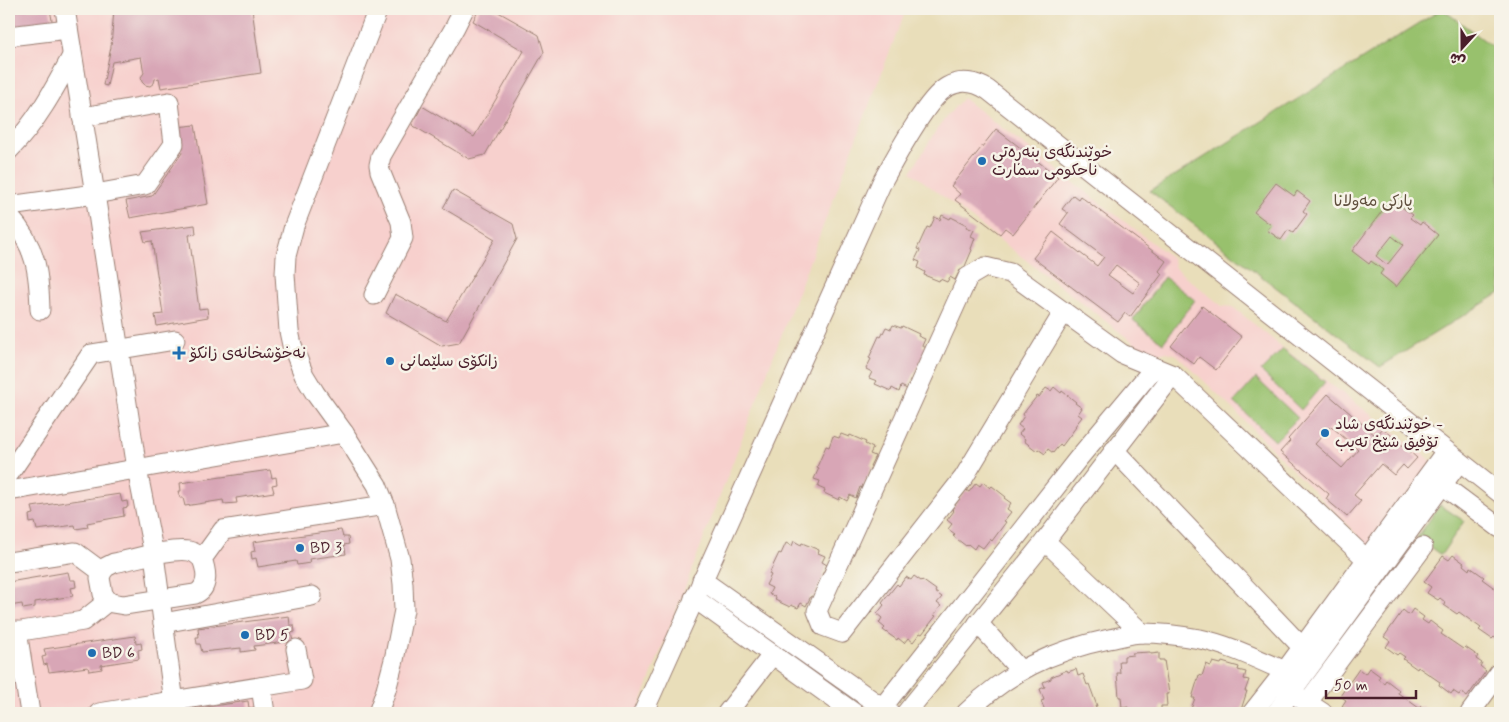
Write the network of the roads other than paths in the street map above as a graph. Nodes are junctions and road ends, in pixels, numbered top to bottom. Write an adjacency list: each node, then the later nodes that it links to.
1 (65, 9): 4 (street)
2 (378, 9): 19 (street)
3 (464, 9): 12 (street)
4 (68, 29): 5 (street); 6 (street)
5 (9, 36)
6 (72, 56): 7 (street); 8 (street)
7 (82, 117): 9 (street); 9 (street)
8 (9, 150)
9 (96, 194): 10 (street); 16 (street)
10 (9, 206)
11 (9, 216): 13 (street)
12 (374, 295)
13 (40, 310)
14 (1063, 313): 14 (street); 17 (street)
15 (175, 340): 16 (street)
16 (119, 349): 23 (street); 24 (street)
17 (1154, 368): 18 (street); 22 (street)
18 (1173, 375): 20 (street); 35 (street)
19 (344, 433): 23 (street); 29 (street)
20 (1114, 450): 25 (street); 51 (street)
21 (1452, 456): 26 (street); 28 (street); 38 (street)
22 (1077, 460): 25 (street); 60 (street)
23 (137, 469): 27 (street); 33 (street)
24 (9, 474)
25 (1095, 475): 31 (street)
26 (1435, 480): 30 (street); 35 (street); 58 (street)
27 (9, 491)
28 (1500, 493)
29 (385, 505): 34 (street); 65 (street)
30 (1500, 528)
31 (1044, 541): 47 (street); 50 (street)
32 (1423, 547): 58 (street)
33 (154, 555): 34 (street); 37 (street); 42 (street)
34 (202, 559): 39 (street)
35 (1366, 559): 51 (street)
36 (9, 562): 37 (street)
37 (102, 572): 43 (street)
38 (702, 580): 41 (street); 45 (street)
39 (203, 589): 42 (street); 44 (street)
40 (312, 596): 44 (street)
41 (694, 598): 48 (street); 66 (street)
42 (159, 600): 43 (street); 46 (street)
43 (108, 601): 49 (street)
44 (232, 610): 46 (street)
45 (745, 610): 48 (street); 60 (street)
46 (163, 623): 59 (street)
47 (978, 623): 54 (street); 69 (street)
48 (734, 626): 53 (street)
49 (13, 632): 61 (street)
50 (1142, 633): 54 (street); 55 (street)
51 (1302, 647): 55 (street)
52 (296, 649): 57 (street)
53 (773, 654): 67 (street); 68 (street)
54 (1020, 670): 70 (street)
55 (1286, 671): 71 (street)
56 (1500, 674): 74 (street)
57 (261, 687): 59 (street); 64 (street)
58 (1299, 698): 72 (street); 73 (street)
59 (174, 702): 63 (street)
60 (883, 711)
61 (30, 713)
62 (98, 713): 63 (street)
63 (103, 713)
64 (265, 713)
65 (378, 713)
66 (643, 713)
67 (727, 713)
68 (853, 713)
69 (906, 713)
70 (966, 713)
71 (1252, 713)
72 (1276, 713)
73 (1323, 713)
74 (1470, 713)

